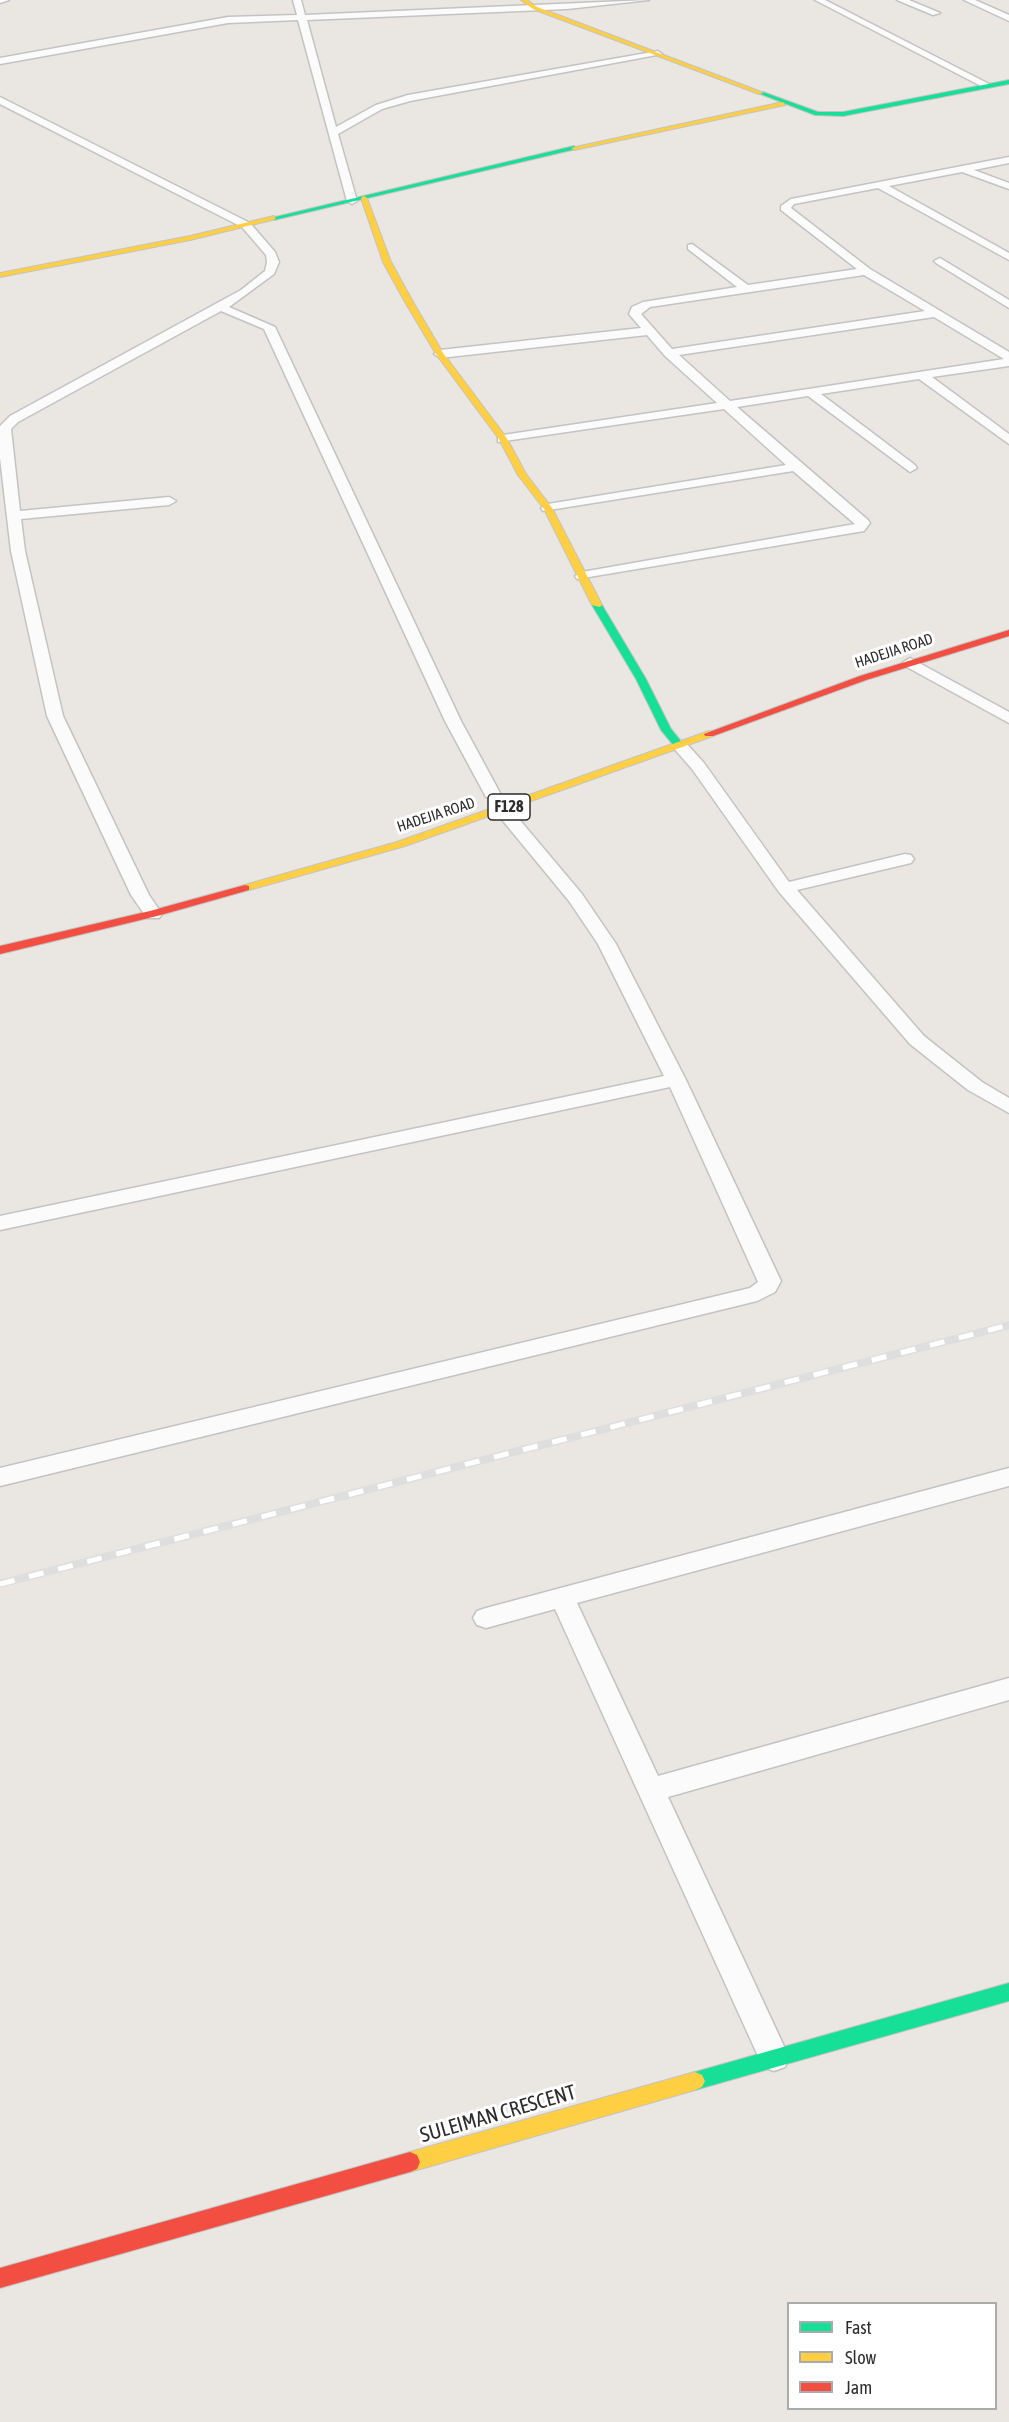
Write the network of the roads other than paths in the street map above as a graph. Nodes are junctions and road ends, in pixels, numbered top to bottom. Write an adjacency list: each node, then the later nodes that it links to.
1 (5, 0): 7 (street)
2 (297, 0): 12 (street)
3 (645, 0): 9 (street)
4 (819, 0): 17 (street)
5 (901, 0): 10 (street)
6 (968, 0): 13 (street)
7 (0, 1)
8 (928, 1): 10 (street)
9 (530, 4): 12 (street); 14 (street)
10 (912, 4): 11 (street)
11 (936, 13)
12 (302, 17): 15 (street); 20 (street)
13 (1009, 18)
14 (658, 54): 19 (street); 20 (street)
15 (0, 61)
16 (1009, 82): 17 (street)
17 (987, 86): 19 (street)
18 (0, 100): 26 (street)
19 (783, 104): 25 (street)
20 (334, 132): 25 (street)
21 (1009, 160): 22 (street)
22 (962, 169): 23 (street); 24 (street)
23 (879, 185): 28 (street); 30 (street)
24 (1009, 186)
25 (358, 200): 26 (street); 38 (street)
26 (246, 225): 31 (street); 34 (street)
27 (692, 247): 32 (street)
28 (1009, 257)
29 (940, 261): 33 (street)
30 (866, 271): 32 (street); 35 (street)
31 (0, 274)
32 (746, 289): 36 (street)
33 (1009, 305)
34 (220, 307): 50 (street); 56 (street)
35 (936, 313): 37 (street); 39 (street)
36 (649, 331): 37 (street); 38 (street)
37 (669, 353): 42 (street)
38 (440, 354): 44 (street)
39 (1009, 359): 40 (street)
40 (921, 375): 41 (street); 43 (street)
41 (810, 392): 42 (street); 47 (street)
42 (728, 405): 44 (street); 46 (street)
43 (1003, 430): 45 (street)
44 (503, 439): 49 (street)
45 (1009, 440)
46 (796, 467): 49 (street); 51 (street)
47 (910, 468)
48 (169, 501): 50 (street)
49 (548, 508): 51 (street)
50 (14, 516): 60 (street)
51 (582, 576): 55 (street)
52 (1009, 633): 53 (street, HADEJIA ROAD / F128)
53 (910, 663): 54 (street); 55 (street, HADEJIA ROAD / F128)
54 (1009, 718)
55 (679, 745): 57 (street, HADEJIA ROAD / F128); 59 (street)
56 (492, 793)
57 (502, 810): 60 (street, HADEJIA ROAD / F128); 62 (street)
58 (905, 859): 59 (street)
59 (785, 888): 63 (street)
60 (153, 914): 61 (street, HADEJIA ROAD / F128)
61 (0, 950)
62 (676, 1080): 64 (street); 65 (street)
63 (1009, 1107)
64 (0, 1223)
65 (0, 1477)
66 (1009, 1477): 67 (street)
67 (563, 1599): 68 (street); 70 (street)
68 (486, 1618)
69 (1009, 1689): 70 (street)
70 (651, 1790): 72 (street)
71 (1009, 1992): 72 (street, SULEIMAN CRESCENT)
72 (774, 2057): 73 (street, SULEIMAN CRESCENT)
73 (0, 2278)

